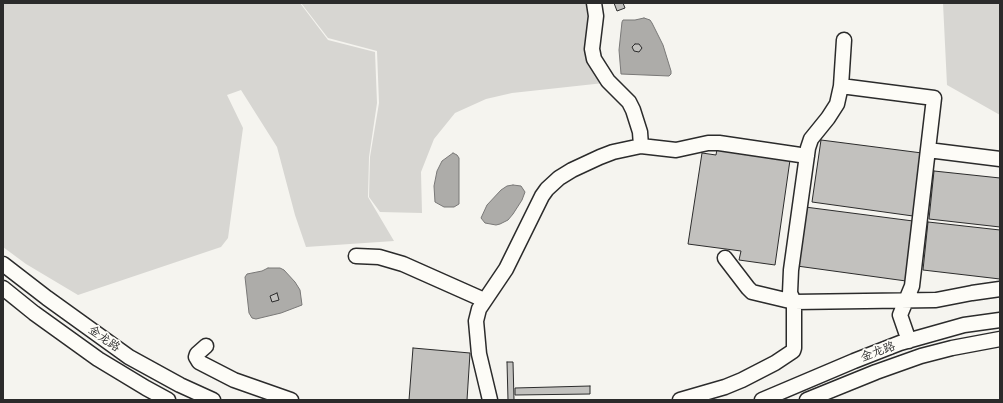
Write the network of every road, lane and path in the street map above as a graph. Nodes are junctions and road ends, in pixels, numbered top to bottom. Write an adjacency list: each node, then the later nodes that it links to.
1 (594, 3): 4 (street)
2 (844, 40): 3 (street)
3 (841, 86): 5 (street); 6 (street)
4 (641, 146): 6 (street); 13 (street)
5 (928, 150): 7 (street); 14 (street)
6 (807, 156): 15 (street)
7 (1000, 159)
8 (356, 256): 13 (street)
9 (725, 258): 15 (street)
10 (3, 264): 21 (street, 金龙路)
11 (3, 288): 20 (street, 金龙路)
12 (1000, 289): 14 (street)
13 (484, 300): 23 (street)
14 (905, 301): 15 (street); 18 (street)
15 (794, 302): 24 (street)
16 (1000, 320): 18 (street, 金龙路)
17 (1000, 339): 26 (street, 金龙路)
18 (909, 341): 25 (street, 金龙路)
19 (206, 346): 22 (street)
20 (168, 400)
21 (213, 400)
22 (291, 400)
23 (490, 400)
24 (680, 400)
25 (762, 400)
26 (807, 400)

